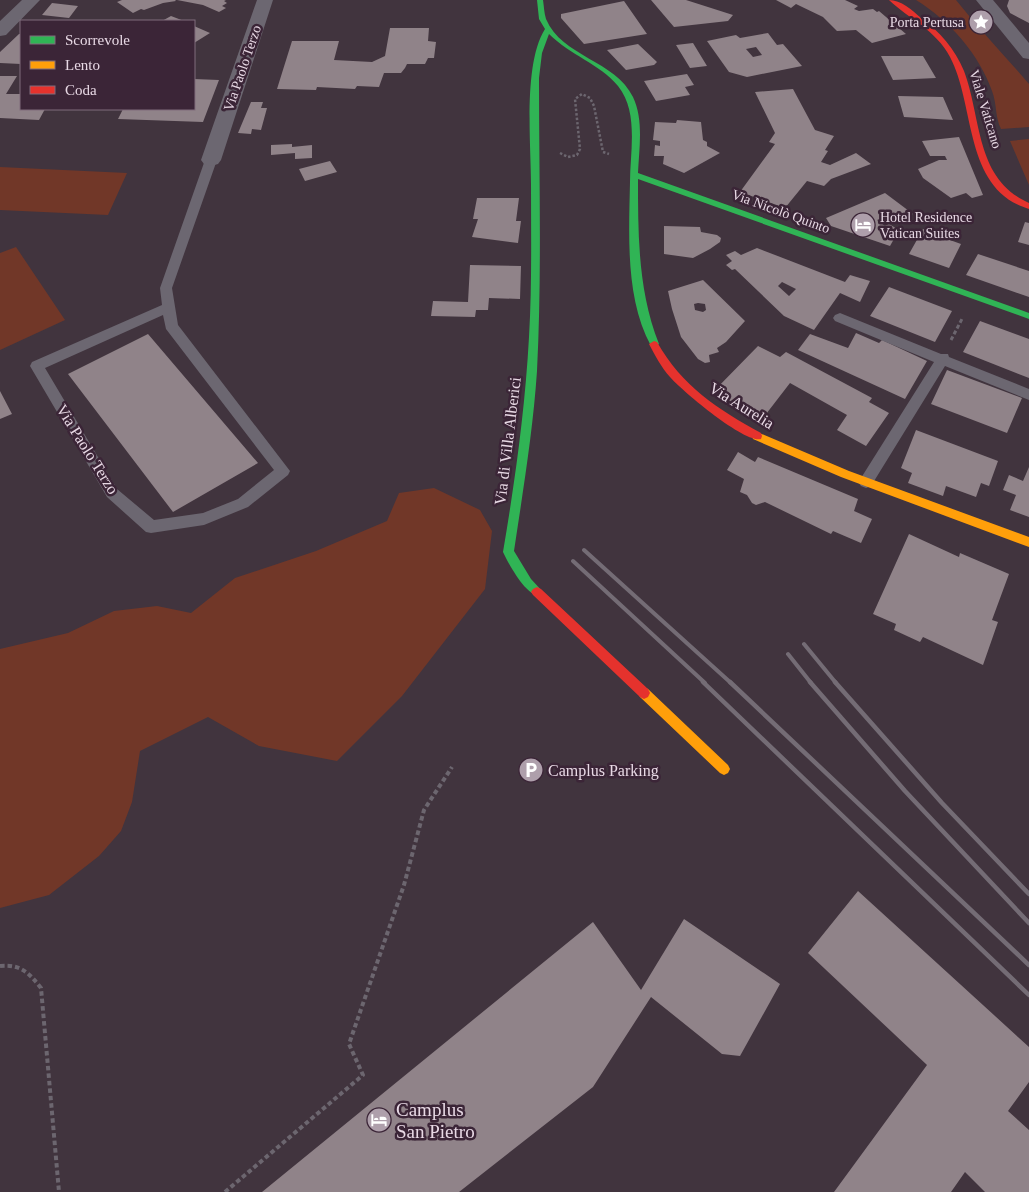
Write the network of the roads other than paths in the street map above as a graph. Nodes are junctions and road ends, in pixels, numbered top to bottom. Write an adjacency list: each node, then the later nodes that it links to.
1 (32, 0): 7 (street)
2 (265, 0): 9 (street, Via Paolo Terzo)
3 (540, 0): 6 (street)
4 (892, 0): 11 (street, Viale Vaticano)
5 (984, 0): 8 (street)
6 (548, 30): 10 (street, Via Aurelia); 19 (street, Via di Villa Alberici)
7 (0, 31)
8 (1025, 44)
9 (211, 160): 12 (lane, Via Paolo Terzo)
10 (635, 175): 13 (street, Via Nicolò Quinto); 17 (street, Via Aurelia)
11 (1029, 206)
12 (168, 307): 12 (lane, Via Paolo Terzo)
13 (1029, 316)
14 (840, 318): 15 (lane)
15 (942, 358): 16 (lane); 17 (lane)
16 (1029, 395)
17 (866, 482): 18 (street, Via Aurelia)
18 (1029, 542)
19 (724, 769)

